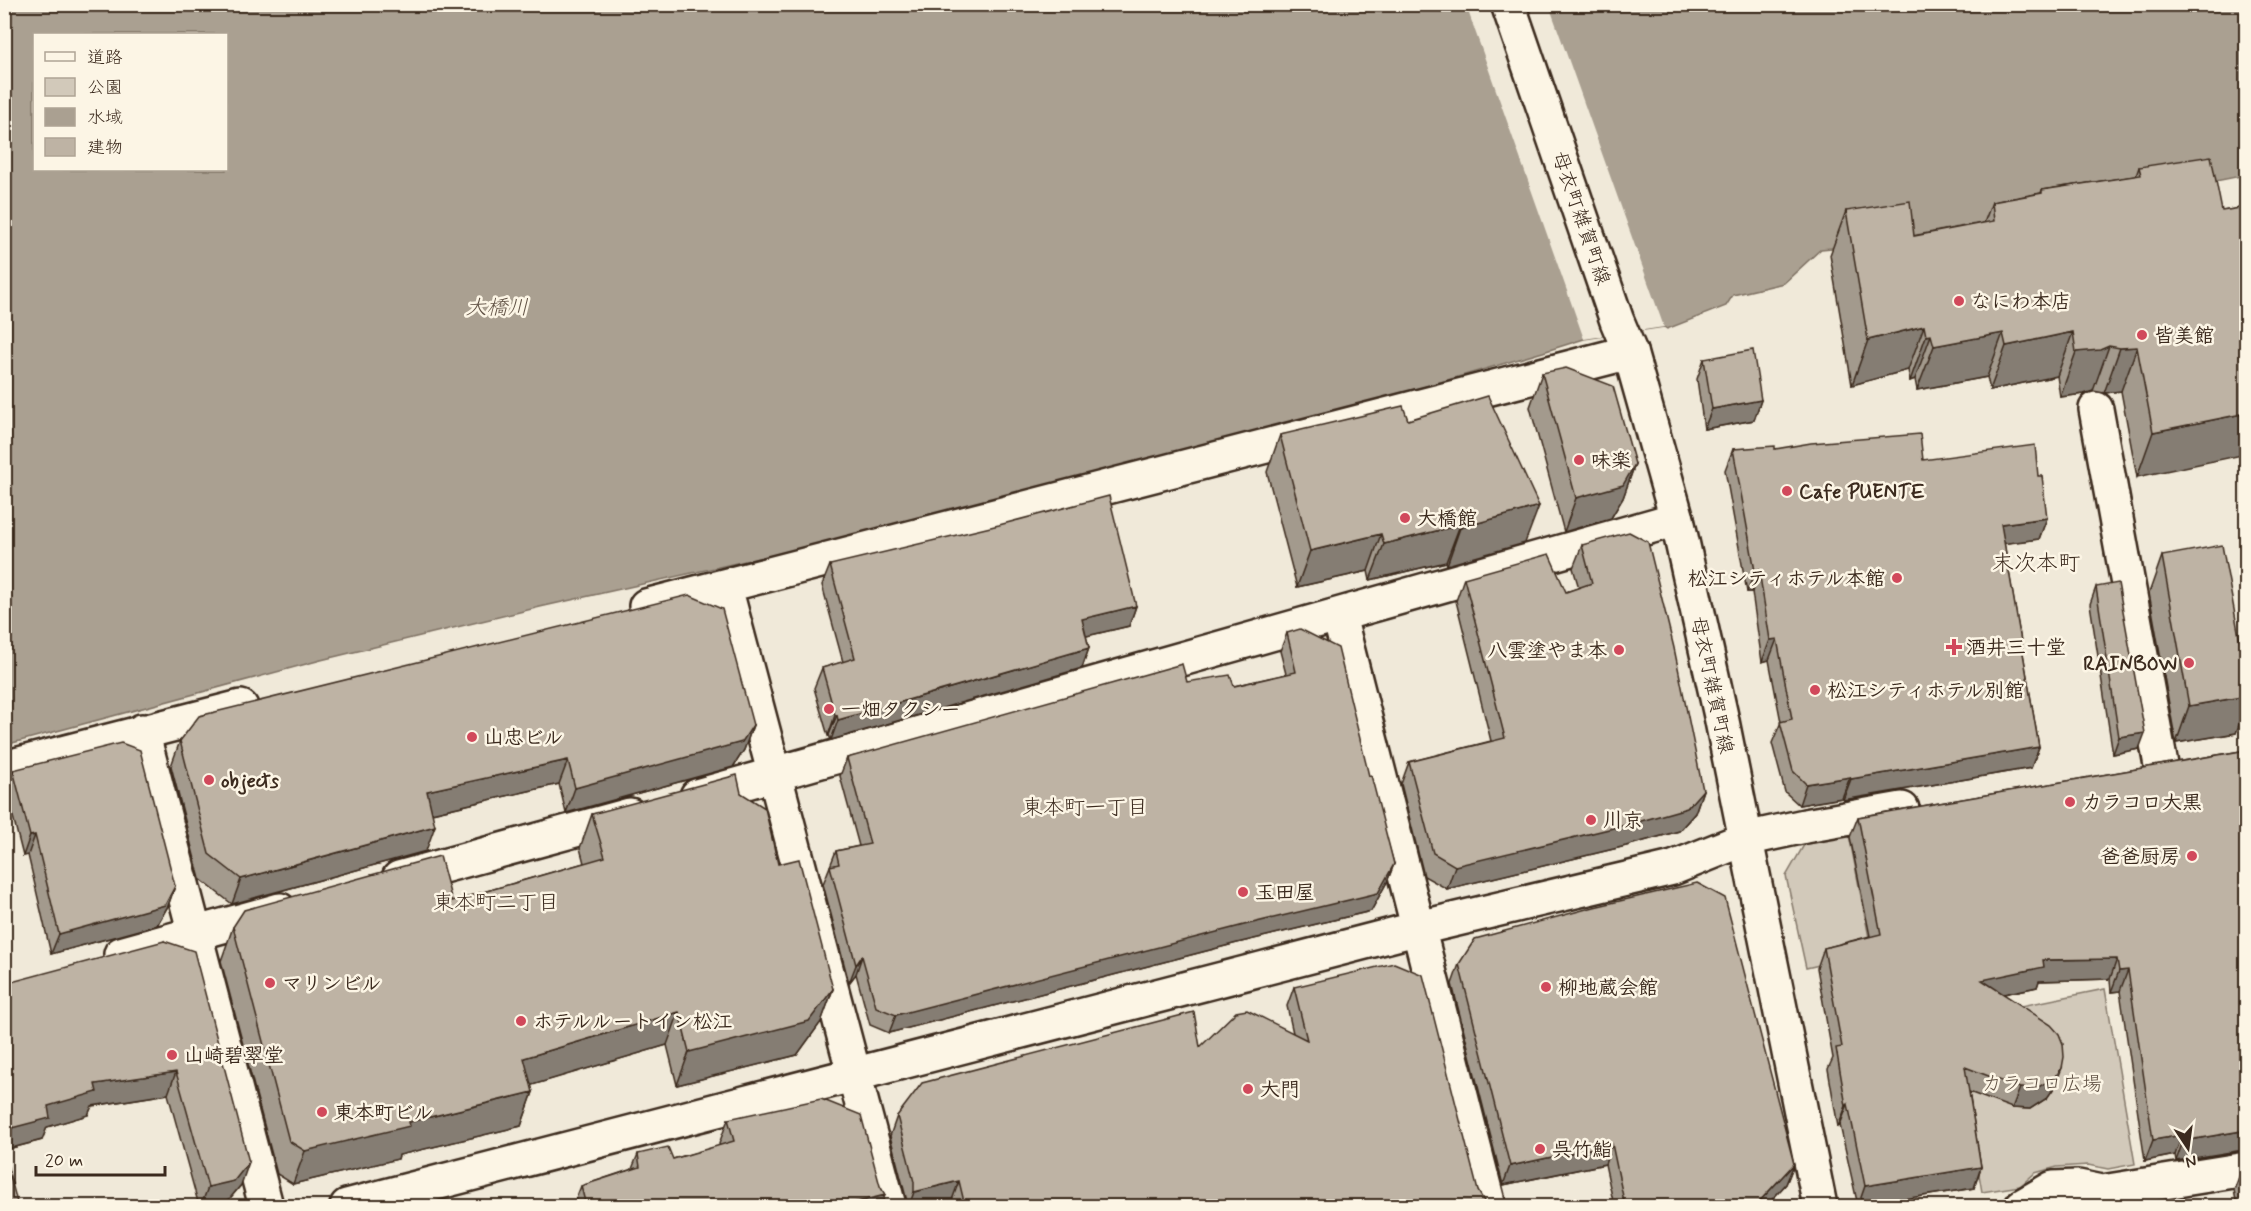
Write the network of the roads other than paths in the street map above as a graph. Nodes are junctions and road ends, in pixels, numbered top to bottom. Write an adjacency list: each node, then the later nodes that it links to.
1 (1508, 4): 2 (street, 母衣町雑賀町線)
2 (1630, 352): 4 (street, 母衣町雑賀町線); 5 (street)
3 (2096, 409): 11 (street)
4 (1677, 519): 7 (street); 16 (street, 母衣町雑賀町線)
5 (725, 587): 6 (street); 14 (street)
6 (622, 612)
7 (1339, 616): 14 (street); 19 (street)
8 (268, 700): 9 (street)
9 (142, 731): 12 (street); 20 (street)
10 (2193, 759): 11 (street)
11 (2161, 765): 13 (street)
12 (4, 768)
13 (2128, 771)
14 (775, 775): 17 (street); 22 (street)
15 (1935, 804): 16 (street)
16 (1745, 839): 19 (street); 28 (street, 母衣町雑賀町線)
17 (366, 887)
18 (309, 903): 20 (street)
19 (1419, 928): 22 (street); 27 (street)
20 (195, 934): 21 (street); 24 (street)
21 (94, 961)
22 (855, 1075): 25 (street); 26 (street)
23 (2247, 1169): 29 (street)
24 (266, 1206)
25 (347, 1206)
26 (889, 1206)
27 (1489, 1206)
28 (1820, 1206)
29 (2022, 1206)

